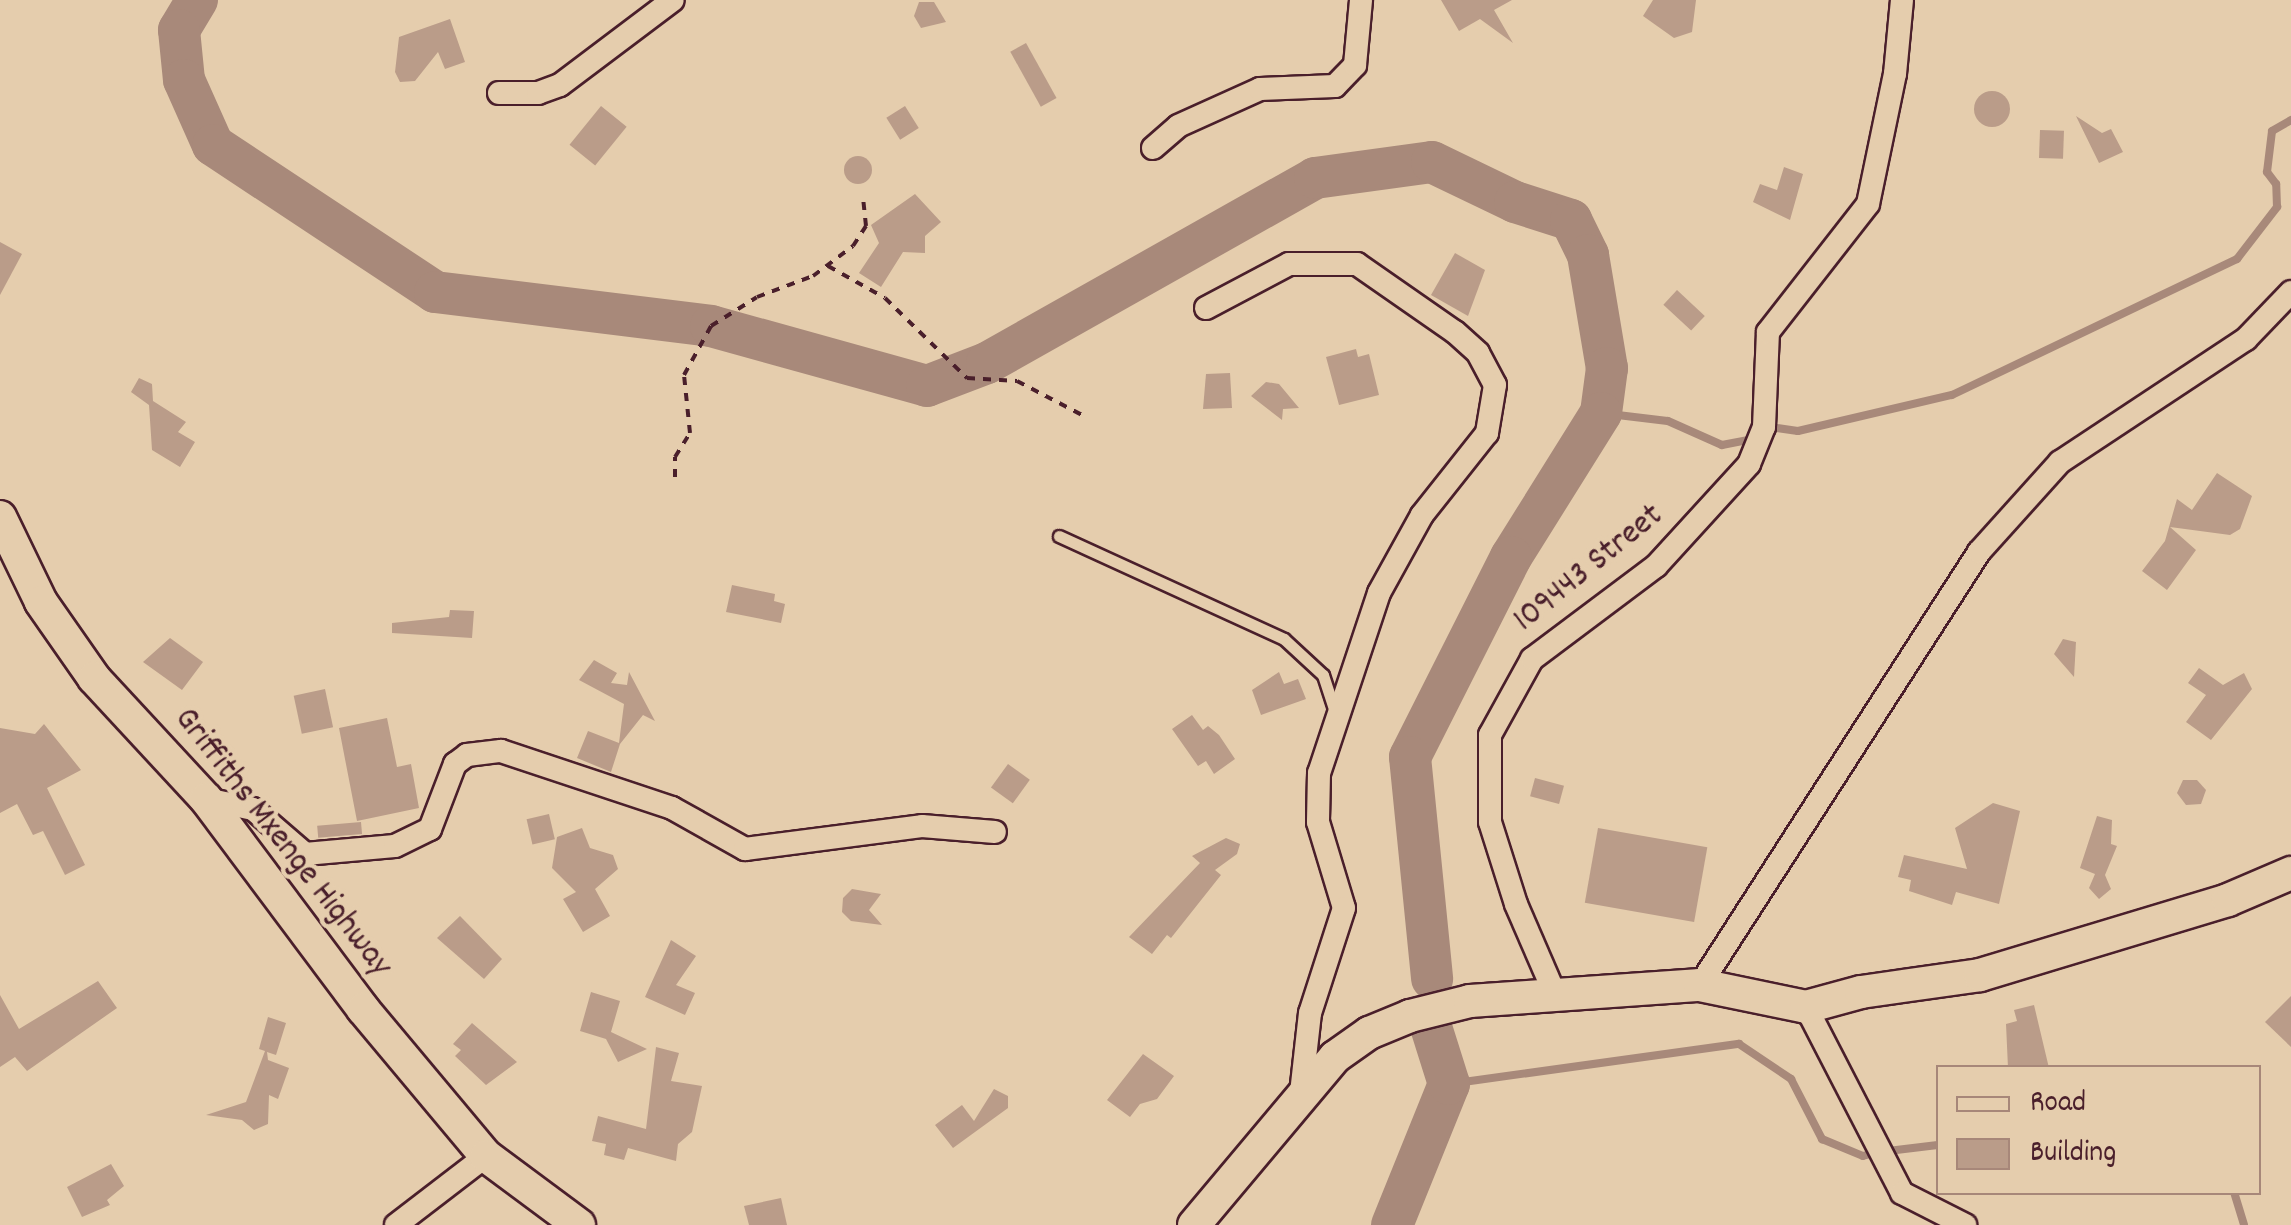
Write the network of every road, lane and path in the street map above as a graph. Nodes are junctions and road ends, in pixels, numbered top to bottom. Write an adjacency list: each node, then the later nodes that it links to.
1 (673, 0): 4 (street)
2 (1362, 0): 5 (street)
3 (1902, 0): 19 (street, 109443 Street)
4 (498, 92)
5 (1153, 148)
6 (863, 196): 7 (path)
7 (828, 266): 10 (path); 11 (path)
8 (2291, 292): 18 (street)
9 (1206, 308): 14 (street)
10 (1086, 417)
11 (675, 478)
12 (0, 518): 15 (street, Griffiths Mxenge Highway)
13 (1059, 536): 14 (lane)
14 (1336, 718): 21 (street)
15 (206, 799): 16 (street); 22 (street, Griffiths Mxenge Highway)
16 (995, 832)
17 (2291, 873): 20 (street)
18 (1700, 985): 19 (street); 20 (street)
19 (1554, 992): 21 (street)
20 (1806, 1008): 26 (street)
21 (1302, 1094): 25 (street)
22 (486, 1156): 23 (street); 24 (street, Griffiths Mxenge Highway)
23 (396, 1225)
24 (579, 1225)
25 (1194, 1225)
26 (1965, 1225)

